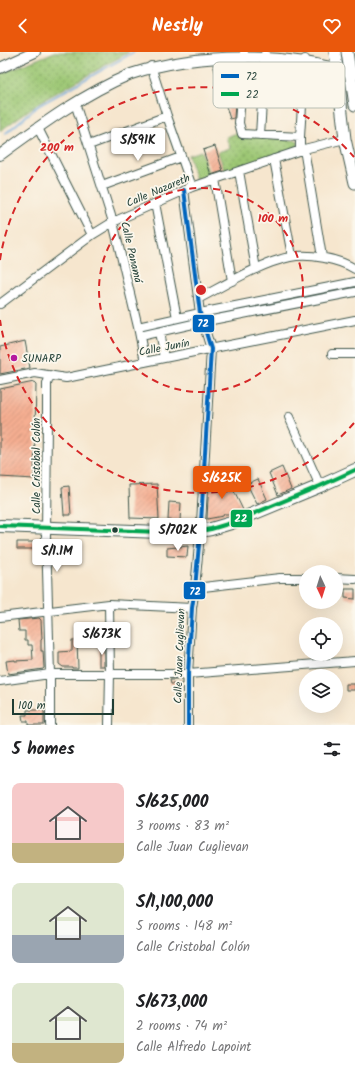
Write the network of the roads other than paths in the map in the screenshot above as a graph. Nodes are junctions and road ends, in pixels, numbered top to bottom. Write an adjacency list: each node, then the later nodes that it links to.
1 (35, 52): 12 (street)
2 (335, 52): 10 (main road)
3 (347, 52): 13 (main road)
4 (244, 53): 5 (street); 11 (street)
5 (265, 54): 6 (street); 7 (street)
6 (305, 59): 8 (street); 9 (street)
7 (265, 62)
8 (305, 62)
9 (316, 62)
10 (336, 62)
11 (151, 66): 14 (street); 20 (street)
12 (0, 68)
13 (352, 73): 15 (main road)
14 (74, 103): 21 (street); 25 (street, Calle Panamá)
15 (355, 106)
16 (240, 108): 22 (street)
17 (262, 108): 22 (street)
18 (302, 108): 23 (street)
19 (342, 108): 24 (main road)
20 (167, 116): 25 (street); 28 (street)
21 (38, 128): 27 (street); 38 (street)
22 (260, 135): 23 (street)
23 (300, 137): 26 (street)
24 (345, 139): 26 (street, Calle Nazareth); 31 (main road)
25 (89, 145): 34 (street, Calle Panamá)
26 (302, 150): 29 (street, Calle Nazareth); 40 (street)
27 (0, 155)
28 (182, 157): 34 (street); 35 (street)
29 (274, 159): 30 (street, Calle Nazareth); 39 (street)
30 (239, 170): 32 (street, Calle Nazareth); 42 (street)
31 (353, 171): 33 (main road)
32 (215, 179): 35 (street, Calle Nazareth); 43 (street)
33 (355, 183)
34 (102, 186): 37 (street, Calle Panamá)
35 (188, 189): 36 (street, Calle Nazareth); 46 (street)
36 (155, 203): 37 (street, Calle Nazareth); 49 (street)
37 (113, 222): 38 (street, Calle Nazareth); 52 (street, Calle Panamá)
38 (92, 235): 47 (street, Calle Nazareth)
39 (292, 256): 40 (street); 42 (street)
40 (322, 257): 41 (street)
41 (355, 269)
42 (256, 270): 43 (street)
43 (232, 281): 46 (street)
44 (355, 282): 48 (street)
45 (355, 292): 51 (street)
46 (198, 299): 48 (street)
47 (0, 304)
48 (200, 313): 49 (street); 51 (street)
49 (177, 318): 52 (street)
50 (355, 320): 55 (street, Calle Junín)
51 (202, 322): 53 (street); 55 (street)
52 (138, 327): 54 (street, Calle Panamá)
53 (159, 332): 54 (street); 58 (street)
54 (140, 336): 59 (street, Calle Panamá)
55 (211, 349): 58 (street, Calle Junín); 69 (street, Calle Juan Cuglievan)
56 (332, 354): 57 (street)
57 (355, 354)
58 (164, 358): 59 (street, Calle Junín)
59 (145, 362): 60 (street, Calle Junín)
60 (50, 375): 61 (street, Calle Junín); 67 (street, Calle Cristobal Colón)
61 (0, 380)
62 (289, 417): 65 (street)
63 (355, 470): 65 (main road)
64 (355, 477): 69 (main road)
65 (320, 486): 69 (main road)
66 (0, 526): 67 (main road)
67 (47, 532): 68 (main road); 69 (main road); 76 (street, Calle Cristobal Colón)
68 (0, 534)
69 (200, 534): 73 (street, Calle Juan Cuglievan)
70 (299, 578): 73 (street)
71 (343, 578): 72 (street)
72 (355, 579)
73 (195, 588): 75 (street, Calle Juan Cuglievan)
74 (108, 604): 75 (street); 76 (street); 80 (street)
75 (192, 608): 81 (street, Calle Juan Cuglievan)
76 (48, 611): 77 (street); 79 (street, Calle Cristobal Colón)
77 (0, 617)
78 (355, 661): 81 (street)
79 (50, 674): 80 (street); 82 (street); 83 (street, Calle Cristobal Colón)
80 (110, 674): 81 (street); 84 (street)
81 (188, 674): 85 (street, Calle Juan Cuglievan)
82 (0, 681)
83 (50, 725)
84 (109, 725)
85 (188, 725)

